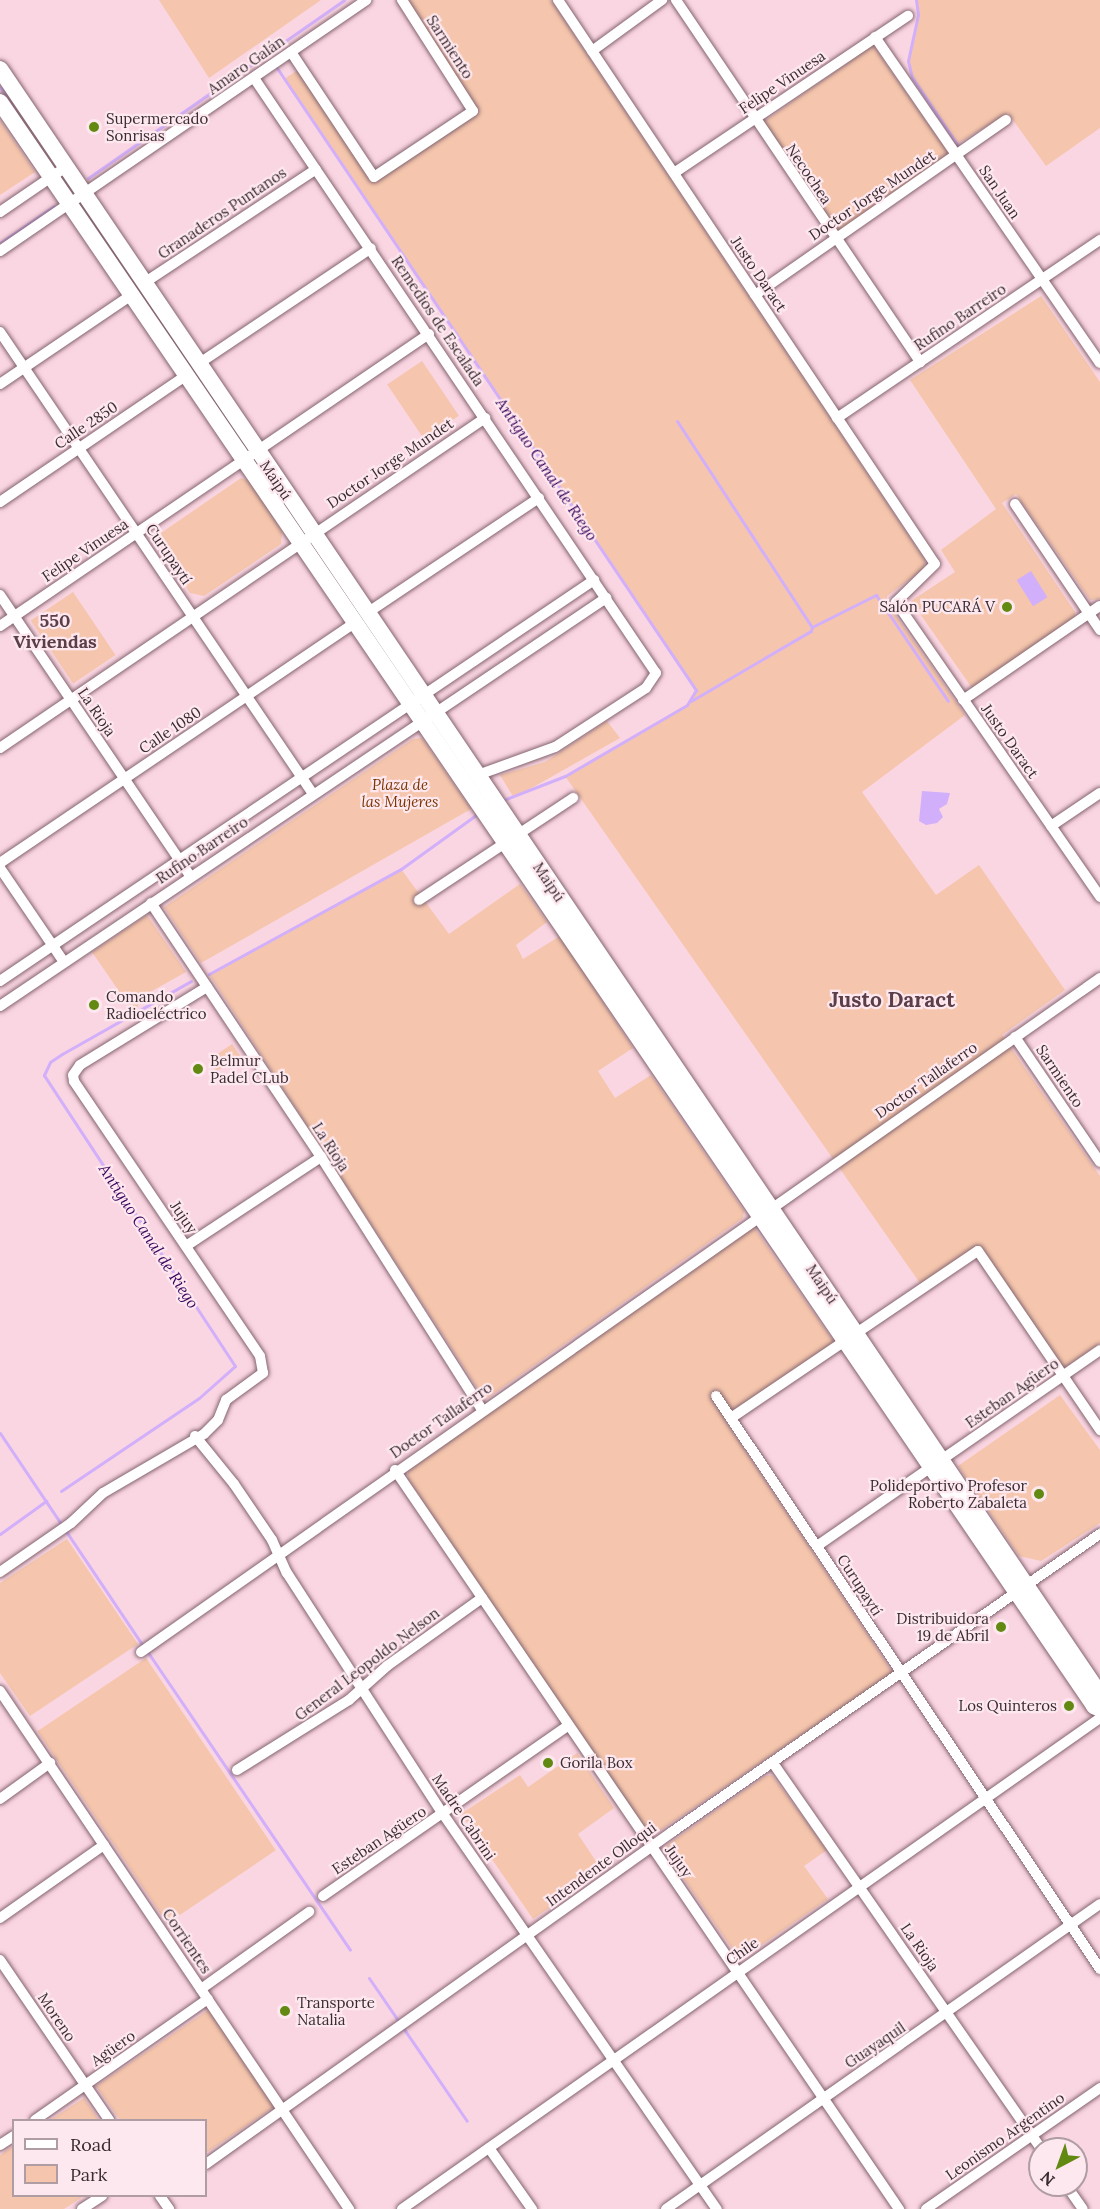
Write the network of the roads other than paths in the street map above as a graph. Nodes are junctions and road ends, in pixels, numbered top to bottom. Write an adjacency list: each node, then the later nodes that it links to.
1 (366, 0): 9 (street, Amaro Galán)
2 (402, 0): 9 (street, Sarmiento)
3 (558, 0): 8 (street, Justo Daract)
4 (662, 0): 8 (street)
5 (676, 0): 13 (street, Necochea)
6 (908, 16): 7 (street, Felipe Vinuesa)
7 (875, 37): 13 (street, Felipe Vinuesa); 15 (street, San Juan)
8 (592, 51): 18 (street, Justo Daract)
9 (291, 52): 11 (street, Amaro Galán)
10 (0, 69): 16 (street, Maipú)
11 (254, 78): 17 (street, Remedios de Escalada); 20 (street, Amaro Galán)
12 (0, 102): 19 (street, Maipú)
13 (753, 119): 18 (street, Felipe Vinuesa); 22 (street, Necochea)
14 (1006, 120): 15 (street, Doctor Jorge Mundet)
15 (958, 155): 22 (street, Doctor Jorge Mundet); 26 (street, San Juan)
16 (66, 167): 19 (street); 20 (street, Maipú)
17 (316, 169): 24 (street, Remedios de Escalada); 27 (street, Granaderos Puntanos)
18 (674, 173): 28 (street, Justo Daract)
19 (52, 177): 20 (street, Maipú); 21 (street)
20 (77, 199): 25 (street, Amaro Galán); 27 (street, Maipú)
21 (0, 212)
22 (835, 238): 28 (street, Doctor Jorge Mundet); 31 (street, Necochea)
23 (1100, 240): 26 (street, Rufino Barreiro)
24 (371, 248): 30 (street, Remedios de Escalada); 34 (street, Calle 2850)
25 (0, 251)
26 (1041, 280): 31 (street, Rufino Barreiro); 32 (street, San Juan)
27 (139, 289): 33 (street, Granaderos Puntanos); 34 (street, Maipú)
28 (755, 295): 37 (street, Justo Daract)
29 (0, 332): 33 (street, Curupaytí)
30 (429, 334): 36 (street, Remedios de Escalada); 39 (street, Felipe Vinuesa)
31 (920, 362): 37 (street, Rufino Barreiro)
32 (1100, 363)
33 (24, 368): 35 (street, Granaderos Puntanos); 38 (street, Curupaytí)
34 (193, 369): 38 (street, Calle 2850); 39 (street, Maipú)
35 (0, 384)
36 (485, 418): 40 (street, Remedios de Escalada); 44 (street, Doctor Jorge Mundet)
37 (837, 418): 58 (street, Justo Daract)
38 (79, 448): 41 (street, Calle 2850); 43 (street, Curupaytí)
39 (252, 455): 43 (street, Felipe Vinuesa); 44 (street, Maipú)
40 (538, 498): 45 (street, Remedios de Escalada); 52 (street, Calle 1080)
41 (0, 502)
42 (1015, 504): 49 (street)
43 (136, 533): 50 (street, Felipe Vinuesa); 51 (street, Curupaytí)
44 (308, 538): 51 (street, Doctor Jorge Mundet); 52 (street, Maipú)
45 (594, 580): 47 (street, Remedios de Escalada); 56 (street, Rufino Barreiro)
46 (0, 595): 50 (street, La Rioja)
47 (606, 598): 59 (street, Rufino Barreiro); 63 (street, Remedios de Escalada)
48 (1100, 606): 49 (street)
49 (1089, 614): 54 (street); 58 (street)
50 (14, 616): 53 (street, Felipe Vinuesa); 57 (street, La Rioja)
51 (192, 616): 55 (street, Curupaytí); 57 (street, Doctor Jorge Mundet)
52 (361, 617): 55 (street, Calle 1080); 56 (street, Maipú)
53 (0, 626)
54 (1100, 630)
55 (246, 696): 61 (street, Calle 1080); 62 (street, Curupaytí)
56 (417, 699): 59 (street, Maipú); 62 (street, Rufino Barreiro)
57 (71, 700): 60 (street, Doctor Jorge Mundet); 61 (street, La Rioja)
58 (963, 700): 67 (street, Justo Daract)
59 (428, 717): 63 (street, Maipú); 65 (street, Rufino Barreiro)
60 (0, 748)
61 (124, 778): 69 (street, La Rioja); 70 (street, Calle 1080)
62 (302, 778): 65 (street, Curupaytí); 69 (street, Rufino Barreiro)
63 (470, 778): 68 (street, Maipú)
64 (1100, 793): 67 (street)
65 (313, 794): 72 (street, Rufino Barreiro)
66 (573, 798): 68 (street)
67 (1051, 826): 73 (street, Justo Daract)
68 (511, 838): 74 (street); 85 (street, Maipú)
69 (180, 861): 72 (street, La Rioja); 76 (street, Rufino Barreiro)
70 (0, 863)
71 (0, 868): 76 (street)
72 (190, 876): 75 (street, Rufino Barreiro)
73 (1100, 897)
74 (419, 900)
75 (151, 903): 77 (street, Rufino Barreiro); 80 (street, La Rioja)
76 (53, 946): 77 (street); 79 (street, Rufino Barreiro)
77 (64, 962): 81 (street, Rufino Barreiro)
78 (1100, 978): 82 (street, Doctor Tallaferro)
79 (0, 981)
80 (207, 987): 83 (street, La Rioja); 86 (street, Jujuy)
81 (0, 1006)
82 (1015, 1037): 84 (street, Sarmiento); 85 (street, Doctor Tallaferro)
83 (321, 1157): 86 (street); 91 (street, La Rioja)
84 (1100, 1162)
85 (764, 1211): 87 (street, Maipú); 91 (street, Doctor Tallaferro)
86 (186, 1246): 94 (street, Jujuy)
87 (850, 1336): 89 (street); 92 (street); 95 (street, Maipú)
88 (1100, 1350): 89 (street, Esteban Agüero)
89 (1063, 1376): 93 (street); 95 (street, Esteban Agüero)
90 (716, 1396): 92 (street, Curupaytí)
91 (482, 1410): 96 (street, Doctor Tallaferro)
92 (730, 1418): 98 (street, Curupaytí)
93 (1100, 1430)
94 (195, 1436): 99 (street, Madre Cabrini); 100 (street)
95 (937, 1464): 98 (street, Esteban Agüero); 101 (street, Maipú)
96 (395, 1470): 99 (street, Doctor Tallaferro); 102 (street, Jujuy)
97 (1100, 1534): 101 (street, Intendente Olloqui)
98 (818, 1546): 104 (street, Curupaytí)
99 (279, 1554): 103 (street, Doctor Tallaferro); 105 (street, Madre Cabrini)
100 (0, 1572)
101 (1022, 1587): 104 (street, Intendente Olloqui); 107 (street, Maipú); 108 (street, Maipú)
102 (483, 1598): 105 (street, General Leopoldo Nelson); 110 (street, Jujuy)
103 (141, 1652)
104 (900, 1674): 112 (street, Intendente Olloqui); 115 (street, Curupaytí)
105 (363, 1688): 113 (street, General Leopoldo Nelson); 116 (street, Madre Cabrini)
106 (0, 1690): 111 (street, Corrientes)
107 (1100, 1694)
108 (1100, 1709)
109 (1100, 1718): 115 (street, Chile)
110 (568, 1725): 116 (street, Esteban Agüero); 118 (street, Jujuy)
111 (50, 1763): 114 (street); 117 (street, Corrientes)
112 (773, 1763): 118 (street, Intendente Olloqui); 119 (street, La Rioja)
113 (237, 1770)
114 (0, 1799)
115 (983, 1800): 119 (street, Chile); 124 (street, Curupaytí)
116 (443, 1814): 120 (street, Esteban Agüero); 125 (street, Madre Cabrini)
117 (104, 1845): 123 (street); 129 (street, Corrientes)
118 (652, 1848): 125 (street, Intendente Olloqui); 128 (street, Jujuy)
119 (860, 1887): 128 (street, Chile); 131 (street, La Rioja)
120 (323, 1896)
121 (1100, 1904): 124 (street, Guayaquil)
122 (309, 1912): 129 (street)
123 (0, 1918)
124 (1070, 1926): 127 (street, Curupaytí); 131 (street, Guayaquil)
125 (528, 1934): 132 (street, Madre Cabrini); 136 (street, Intendente Olloqui)
126 (0, 1960): 133 (street, Moreno)
127 (1100, 1969)
128 (738, 1972): 132 (street, Chile); 135 (street, Jujuy)
129 (201, 1989): 130 (street, Corrientes)
130 (208, 2000): 133 (street, Agüero); 136 (street, Corrientes)
131 (948, 2013): 135 (street, Guayaquil); 139 (street, La Rioja)
132 (615, 2059): 140 (street, Chile); 142 (street, Madre Cabrini)
133 (85, 2085): 137 (street, Agüero); 138 (street, Moreno)
134 (1100, 2088): 139 (street, Leonismo Argentino)
135 (824, 2098): 142 (street, Guayaquil); 150 (street, Jujuy)
136 (281, 2109): 141 (street, Intendente Olloqui); 145 (street, Corrientes)
137 (38, 2119)
138 (108, 2119)
139 (1032, 2136): 151 (street, Leonismo Argentino)
140 (489, 2148): 146 (street, Chile); 147 (street)
141 (207, 2163)
142 (701, 2185): 148 (street, Guayaquil); 149 (street, Madre Cabrini)
143 (100, 2197): 144 (street)
144 (82, 2209)
145 (349, 2209)
146 (402, 2209)
147 (532, 2209)
148 (666, 2209)
149 (717, 2209)
150 (899, 2209)
151 (926, 2209)

